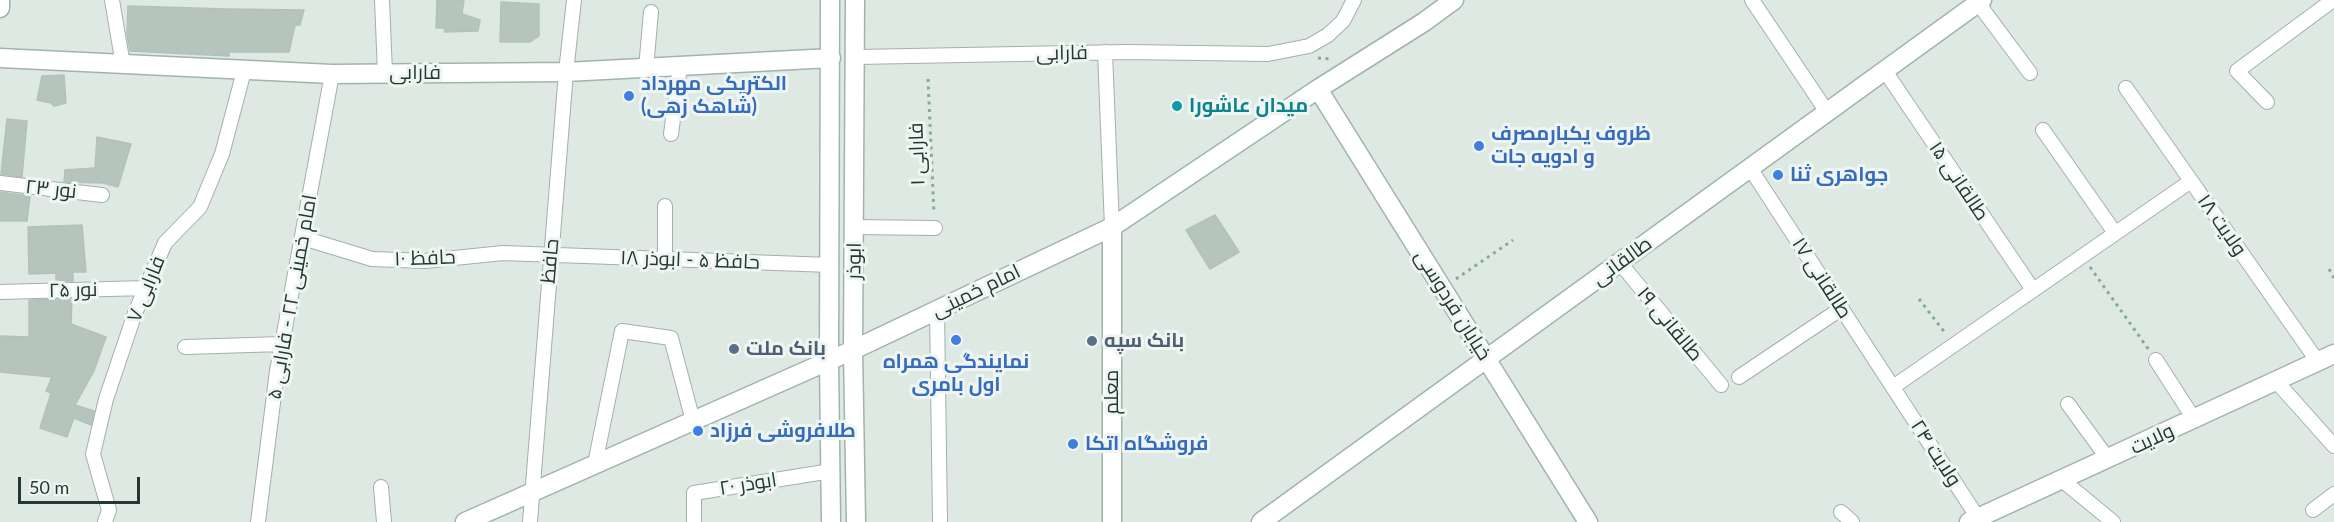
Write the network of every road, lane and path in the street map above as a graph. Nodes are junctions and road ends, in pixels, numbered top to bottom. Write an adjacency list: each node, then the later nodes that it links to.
1 (0, 0): 12 (main road)
2 (112, 0): 18 (street)
3 (382, 0): 26 (street)
4 (574, 0): 23 (street, حافظ)
5 (830, 0): 17 (main road, ابوذر)
6 (855, 0): 15 (main road, ابوذر)
7 (1354, 0): 14 (street, فارابی)
8 (1454, 0): 29 (main road, امام خمینی)
9 (1752, 0): 31 (street)
10 (2333, 0): 30 (street)
11 (1980, 2): 22 (main road, طالقانی); 24 (street)
12 (0, 8)
13 (651, 12): 20 (street)
14 (1106, 52): 15 (street, فارابی); 39 (street)
15 (856, 57): 40 (main road, ابوذر)
16 (0, 58): 18 (main road, فارابی)
17 (831, 58): 19 (main road, فارابی); 49 (main road, ابوذر)
18 (123, 64): 21 (main road, فارابی)
19 (680, 66): 20 (main road, فارابی); 33 (street)
20 (646, 68): 23 (main road, فارابی)
21 (244, 71): 25 (main road, فارابی); 52 (street, فارابی ۷)
22 (1885, 71): 31 (main road, طالقانی); 54 (street, طالقانی ۱۵)
23 (566, 72): 26 (main road, فارابی); 45 (street, حافظ)
24 (2030, 73)
25 (332, 74): 26 (main road, فارابی); 43 (street, امام خمینی ۲۲ - فارابی ۵)
26 (385, 74)
27 (928, 79): 41 (path, فارابی ۱)
28 (2126, 88): 35 (street, ولایت ۱۸)
29 (1318, 89): 39 (main road, امام خمینی); 53 (main road, خیابان فردوسی)
30 (2267, 102)
31 (1827, 112): 34 (main road, طالقانی)
32 (2043, 130): 42 (street)
33 (671, 134)
34 (1750, 168): 48 (main road, طالقانی); 57 (street, طالقانی ۱۷)
35 (2191, 181): 42 (street); 63 (street, ولایت ۱۸)
36 (0, 183): 37 (street, نور ۲۳)
37 (102, 195)
38 (666, 206): 47 (street)
39 (1112, 226): 58 (main road, امام خمینی); 94 (main road, معلم)
40 (854, 227): 41 (street); 62 (main road, ابوذر)
41 (935, 228)
42 (2115, 233): 46 (street)
43 (303, 238): 45 (street, حافظ ۱۰); 59 (street, امام خمینی ۲۲ - فارابی ۵)
44 (1513, 240): 53 (path)
45 (550, 256): 47 (street, حافظ ۵ - ابوذر ۱۸); 80 (street, حافظ)
46 (2082, 256): 54 (street); 65 (path)
47 (665, 259): 49 (street, حافظ ۵ - ابوذر ۱۸)
48 (1620, 263): 64 (main road, طالقانی); 69 (street, طالقانی ۱۹)
49 (830, 265): 66 (main road, ابوذر)
50 (2329, 269): 51 (path)
51 (2334, 278)
52 (145, 288): 55 (street, نور ۲۵); 85 (street, فارابی ۷)
53 (1442, 288): 64 (main road, خیابان فردوسی)
54 (2033, 290): 60 (street)
55 (0, 292)
56 (1919, 299): 60 (path)
57 (1842, 308): 67 (street); 70 (street, طالقانی ۱۷)
58 (937, 310): 62 (main road, امام خمینی); 93 (street)
59 (282, 344): 61 (street); 86 (street, امام خمینی ۲۲ - فارابی ۵)
60 (1954, 345): 70 (street)
61 (185, 347)
62 (853, 350): 66 (main road, امام خمینی); 92 (main road, ابوذر)
63 (2326, 358): 68 (main road, ولایت)
64 (1487, 359): 95 (main road, طالقانی); 96 (main road, خیابان فردوسی)
65 (2156, 360): 72 (street)
66 (829, 361): 73 (main road, امام خمینی); 77 (main road, ابوذر)
67 (1739, 377)
68 (2276, 381): 72 (main road, ولایت); 74 (street)
69 (1721, 385)
70 (1893, 387): 84 (street, ولایت ۲۴)
71 (2068, 405): 75 (street)
72 (2194, 419): 75 (main road, ولایت)
73 (693, 421): 76 (main road, امام خمینی); 76 (street)
74 (2334, 446)
75 (2108, 459): 78 (main road, ولایت)
76 (595, 464): 80 (main road, امام خمینی)
77 (831, 471): 90 (street, ابوذر ۲۰); 91 (main road, ابوذر)
78 (2062, 480): 84 (main road, ولایت); 98 (street)
79 (381, 487): 87 (street)
80 (531, 492): 88 (main road, امام خمینی); 89 (street, حافظ)
81 (2334, 494): 82 (street)
82 (2313, 510)
83 (1841, 512): 97 (street)
84 (1977, 521)
85 (105, 522)
86 (258, 522)
87 (384, 522)
88 (465, 522)
89 (530, 522)
90 (694, 522)
91 (831, 522)
92 (855, 522)
93 (940, 522)
94 (1112, 522)
95 (1261, 522)
96 (1588, 522)
97 (1852, 522)
98 (2113, 522)

